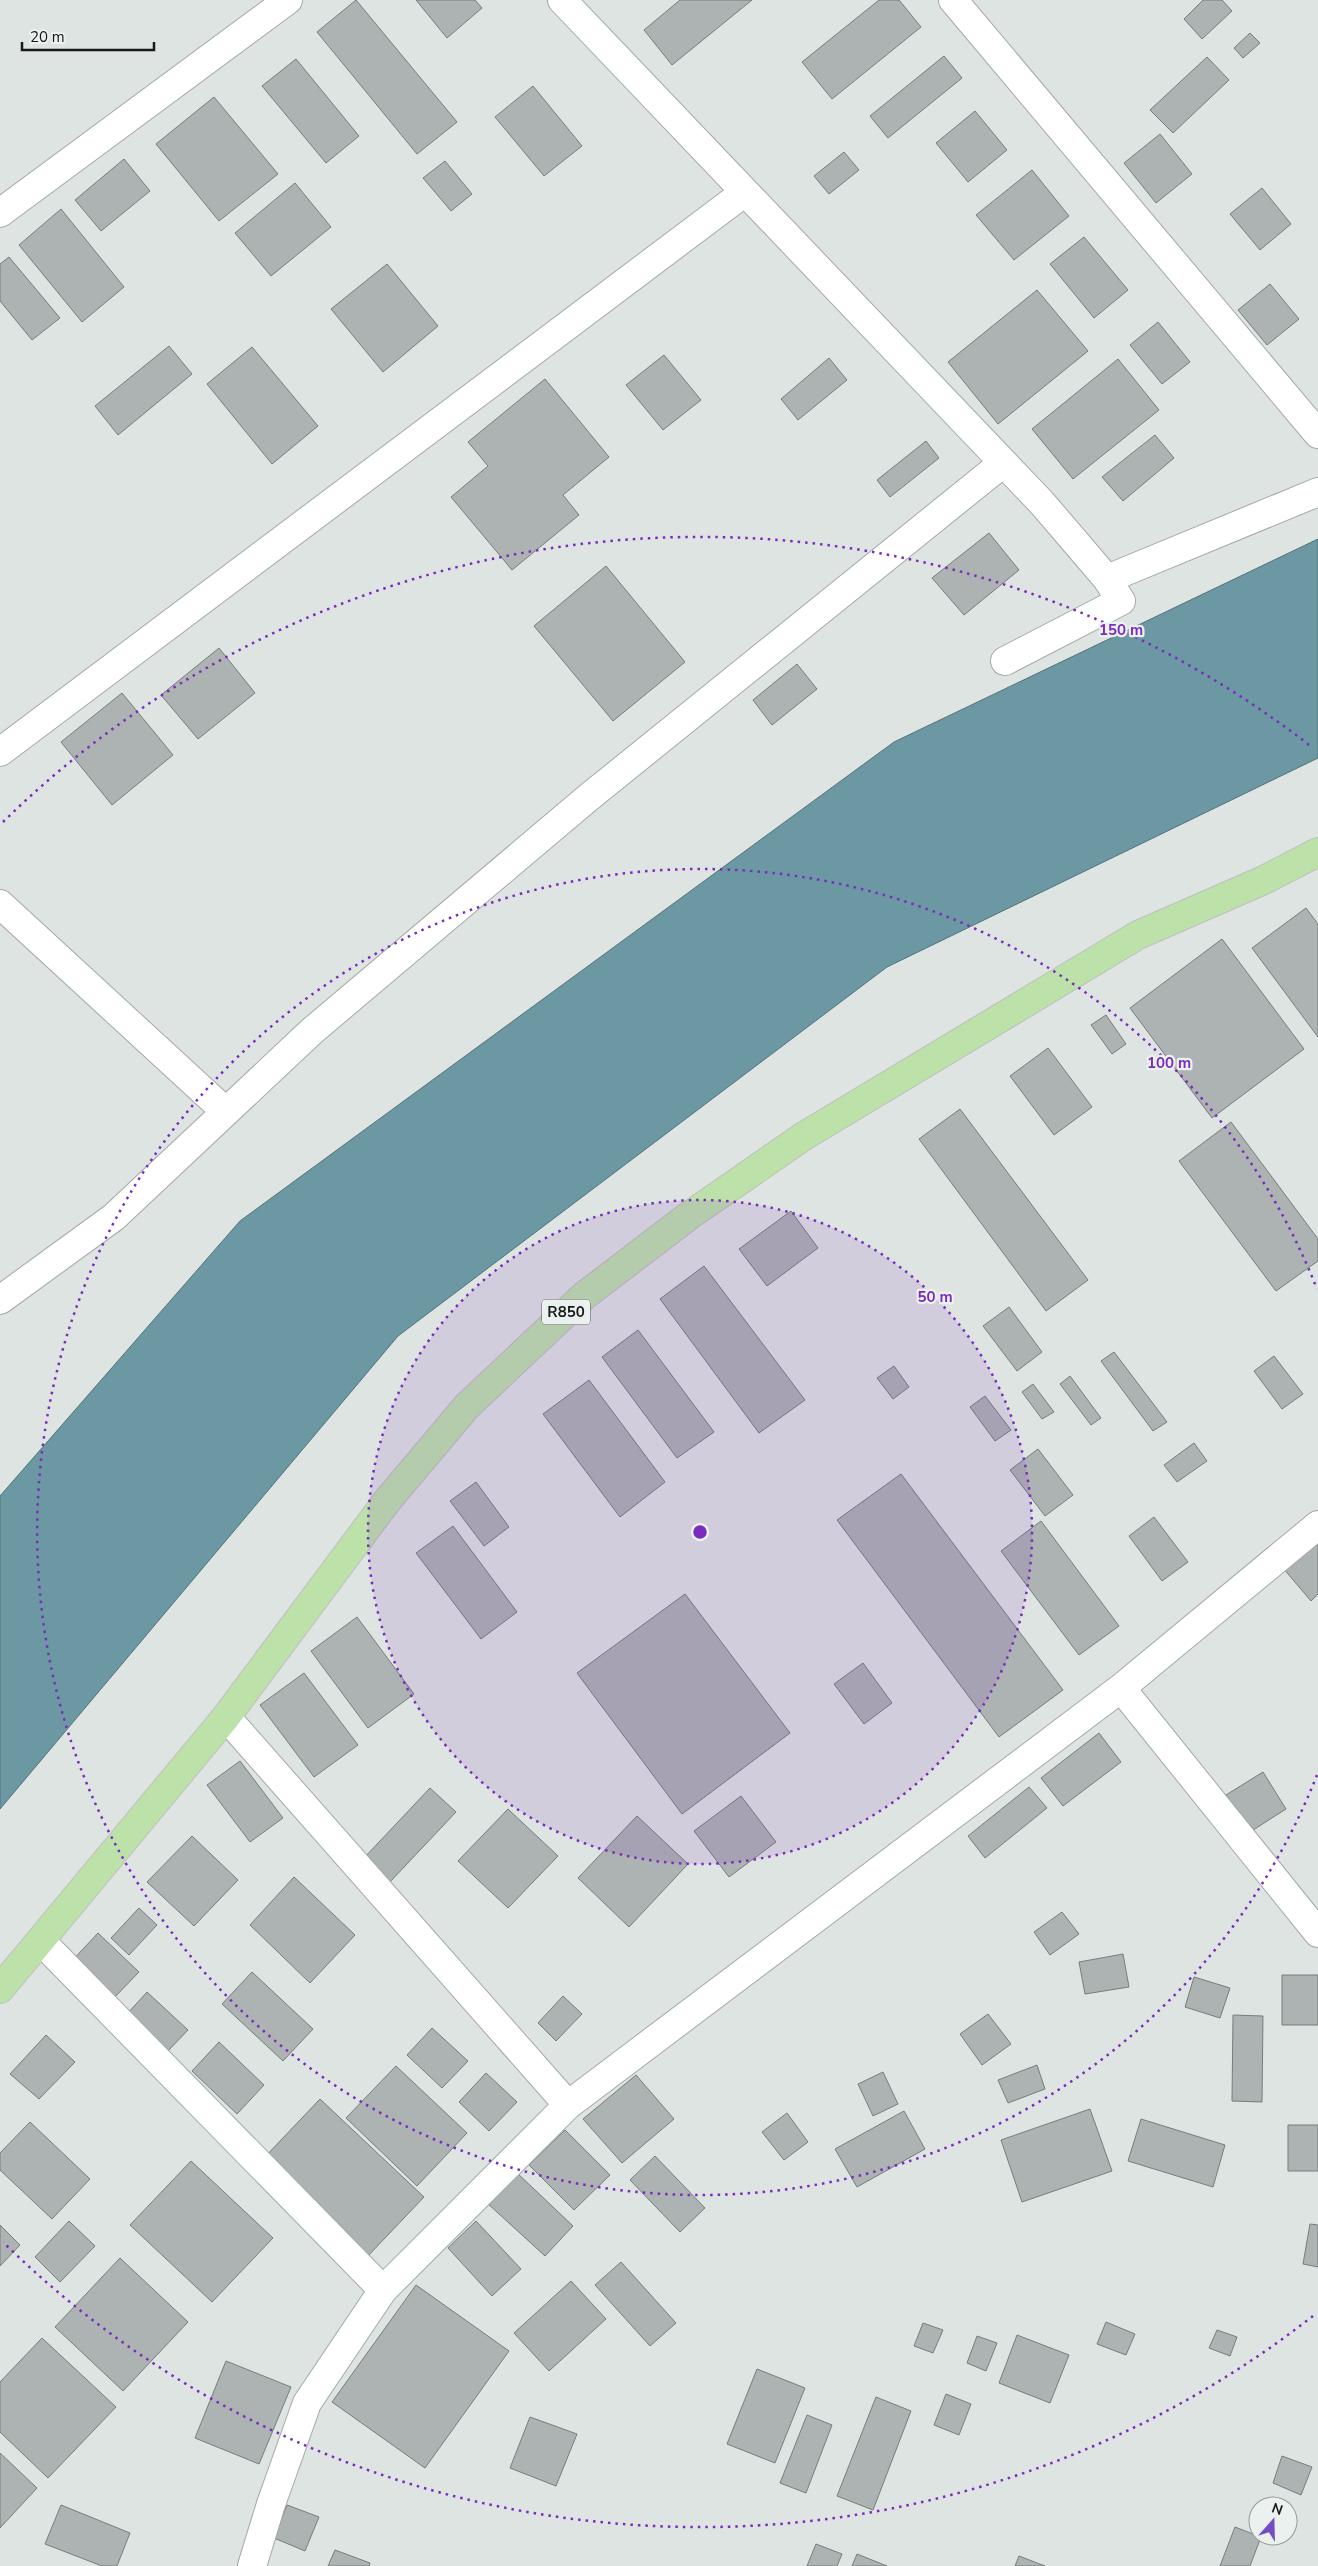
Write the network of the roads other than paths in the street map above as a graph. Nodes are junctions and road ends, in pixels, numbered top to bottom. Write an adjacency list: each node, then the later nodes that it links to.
1 (288, 0): 5 (street)
2 (562, 0): 4 (street)
3 (953, 0): 6 (street)
4 (745, 192): 7 (street); 11 (street)
5 (0, 213)
6 (1318, 434)
7 (1003, 463): 9 (street); 14 (street)
8 (1318, 492): 9 (street)
9 (1107, 579): 10 (street)
10 (1005, 661)
11 (0, 752)
12 (1318, 852): 18 (main road, R850)
13 (0, 904): 14 (street)
14 (225, 1111): 15 (street)
15 (0, 1300)
16 (1318, 1525): 17 (street)
17 (1121, 1688): 19 (street); 22 (street)
18 (226, 1717): 20 (main road, R850); 22 (street)
19 (1318, 1933)
20 (41, 1941): 21 (main road, R850); 23 (street)
21 (0, 1989)
22 (568, 2105): 23 (street)
23 (383, 2290): 24 (street)
24 (252, 2566)

